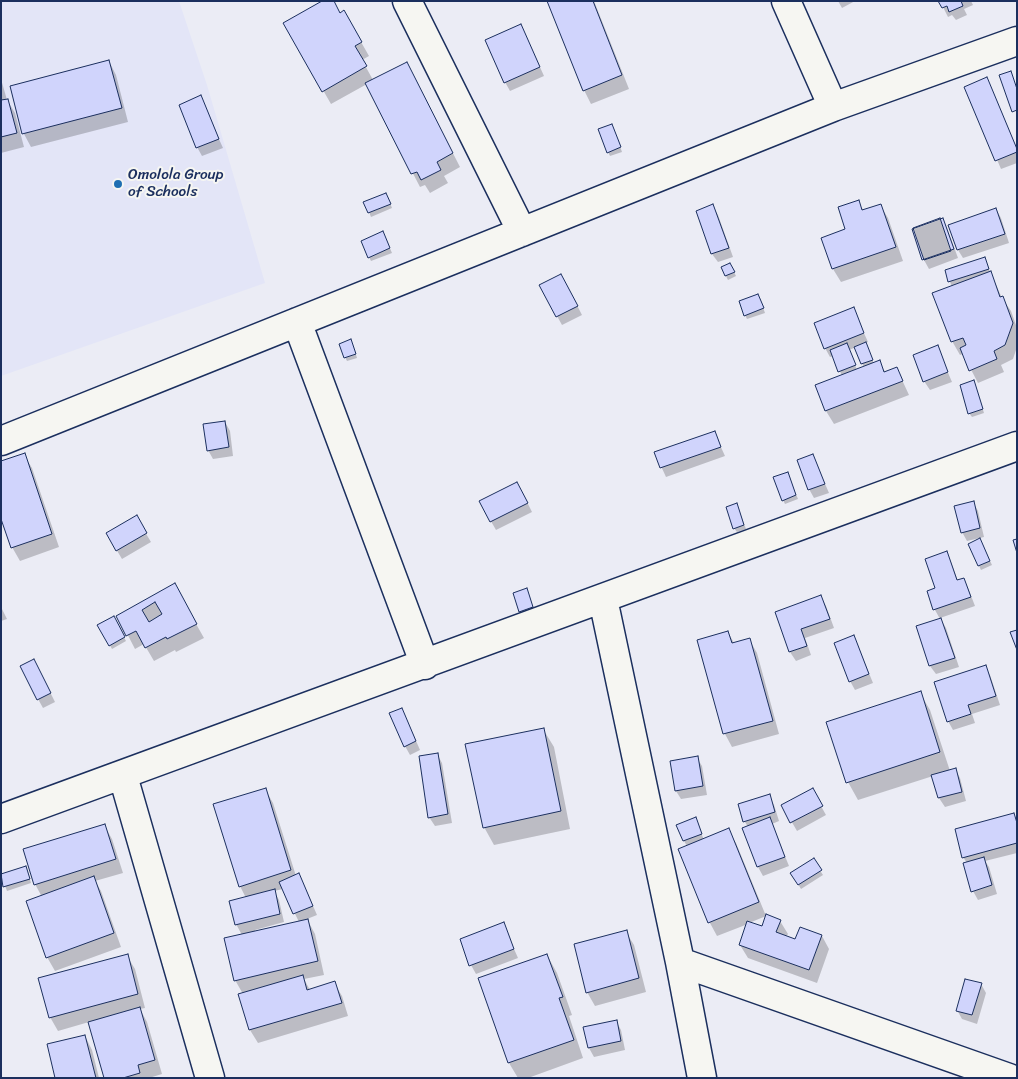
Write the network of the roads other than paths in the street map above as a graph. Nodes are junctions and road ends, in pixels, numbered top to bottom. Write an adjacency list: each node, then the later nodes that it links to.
1 (407, 1): 5 (street)
2 (786, 1): 4 (street)
3 (1017, 41): 4 (street)
4 (833, 107): 5 (street)
5 (522, 232): 6 (street)
6 (297, 322): 7 (street); 10 (street)
7 (1, 442)
8 (1017, 446): 9 (street)
9 (603, 598): 10 (street); 13 (street)
10 (425, 664): 11 (street)
11 (123, 776): 12 (street); 14 (street)
12 (1, 819)
13 (680, 962): 15 (street); 16 (street)
14 (210, 1078)
15 (702, 1078)
16 (1009, 1078)

